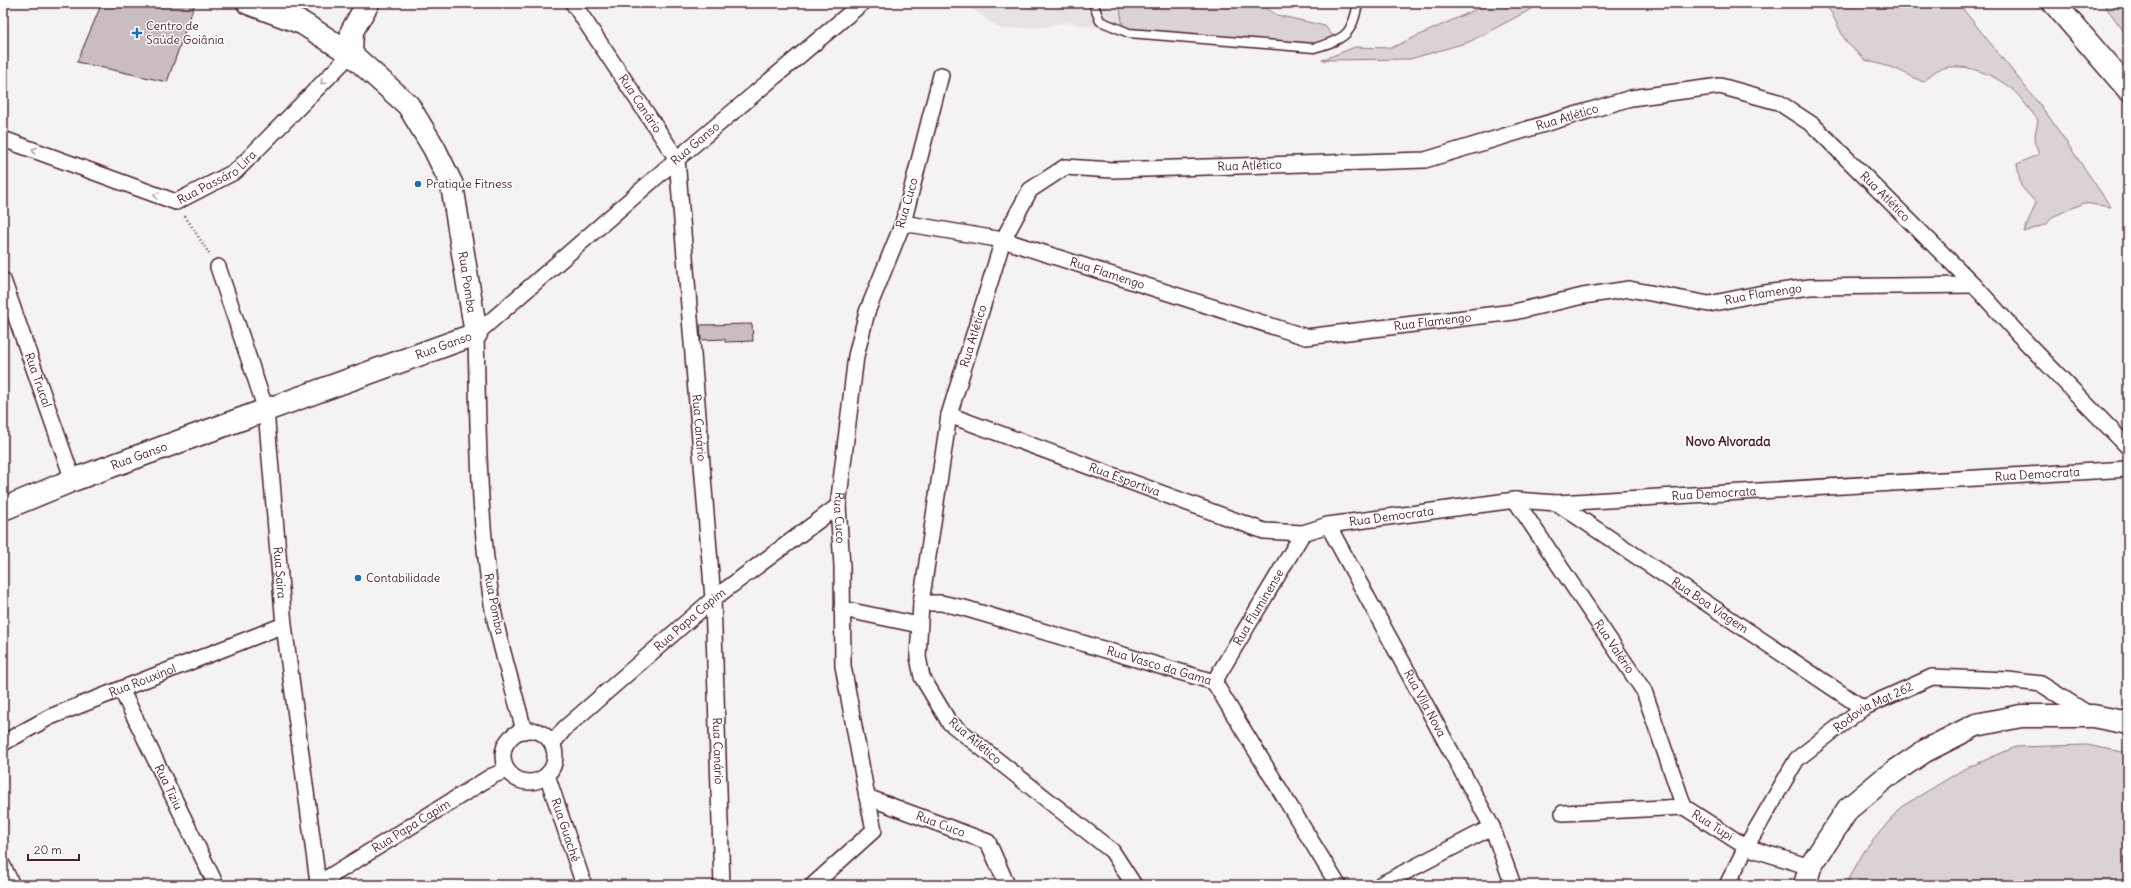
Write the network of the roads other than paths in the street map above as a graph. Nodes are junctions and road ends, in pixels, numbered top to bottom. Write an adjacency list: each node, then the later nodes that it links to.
1 (248, 3): 8 (street, Rua Pomba)
2 (368, 3): 8 (street)
3 (573, 3): 12 (street, Rua Canário)
4 (862, 3): 12 (street, Rua Ganso)
5 (1093, 3): 6 (lane)
6 (1358, 3)
7 (2054, 3): 10 (street)
8 (351, 54): 11 (street, Rua Passáro Lira, one-way to 11); 18 (street, Rua Pomba)
9 (941, 75): 13 (street, Rua Cuco)
10 (2128, 89)
11 (3, 139)
12 (677, 159): 18 (street, Rua Ganso); 30 (street, Rua Canário)
13 (903, 223): 14 (street, Rua Flamengo); 26 (street, Rua Cuco)
14 (1003, 240): 17 (street, Rua Flamengo); 17 (street, Rua Atlético); 20 (street, Rua Atlético)
15 (218, 267): 19 (street, Rua Saíra)
16 (3, 280): 23 (street, Rua Trucal)
17 (1974, 285): 21 (street, Rua Atlético)
18 (476, 334): 19 (street, Rua Ganso); 40 (street, Rua Pomba)
19 (266, 410): 23 (street, Rua Ganso); 33 (street, Rua Saíra)
20 (949, 414): 29 (street, Rua Esportiva); 31 (street, Rua Atlético)
21 (2128, 446)
22 (2128, 469): 25 (street, Rua Democrata)
23 (73, 480): 27 (street, Rua Ganso)
24 (1515, 500): 25 (street, Rua Democrata); 28 (street, Rua Democrata); 46 (street, Rua Valério)
25 (1557, 503): 37 (street, Rua Boa Viagem)
26 (838, 506): 30 (street, Rua Papa Capim); 32 (street, Rua Cuco)
27 (3, 509)
28 (1328, 526): 29 (street, Rua Democrata); 48 (street, Rua Vila Nova)
29 (1303, 533): 35 (street, Rua Fluminense)
30 (713, 599): 42 (street, Rua Papa Capim); 56 (street, Rua Canário)
31 (921, 603): 34 (street, Rua Atlético); 35 (street, Rua Vasco da Gama)
32 (842, 610): 34 (street); 45 (street, Rua Cuco)
33 (284, 625): 36 (street, Rua Rouxinol); 52 (street, Rua Saíra)
34 (919, 625): 59 (street, Rua Atlético)
35 (1214, 682): 60 (street, Rua Vasco da Gama)
36 (121, 689): 41 (street, Rua Rouxinol); 54 (street, Rua Tiziu)
37 (1863, 708): 38 (street, Rodovia Mgt 262); 49 (street, Rodovia Mgt 262)
38 (2093, 716): 39 (street); 51 (street)
39 (2128, 723)
40 (524, 731): 42 (street); 43 (street)
41 (3, 743)
42 (552, 744): 44 (street)
43 (507, 770): 44 (street); 52 (street, Rua Papa Capim)
44 (547, 775): 55 (street, Rua Guaché)
45 (867, 797): 57 (street); 58 (street, Rua Cuco)
46 (1684, 807): 47 (street, Rua Tupi); 49 (street, Rua Tupi)
47 (1563, 813)
48 (1492, 827): 61 (street); 62 (street, Rua Vila Nova)
49 (1746, 847): 51 (street, Rua Tupi); 63 (street, Rodovia Mgt 262)
50 (3, 866): 53 (street)
51 (1808, 876)
52 (317, 884)
53 (12, 885)
54 (216, 885)
55 (584, 885)
56 (722, 885)
57 (813, 885)
58 (1006, 885)
59 (1134, 885)
60 (1338, 885)
61 (1380, 885)
62 (1513, 885)
63 (1727, 885)

